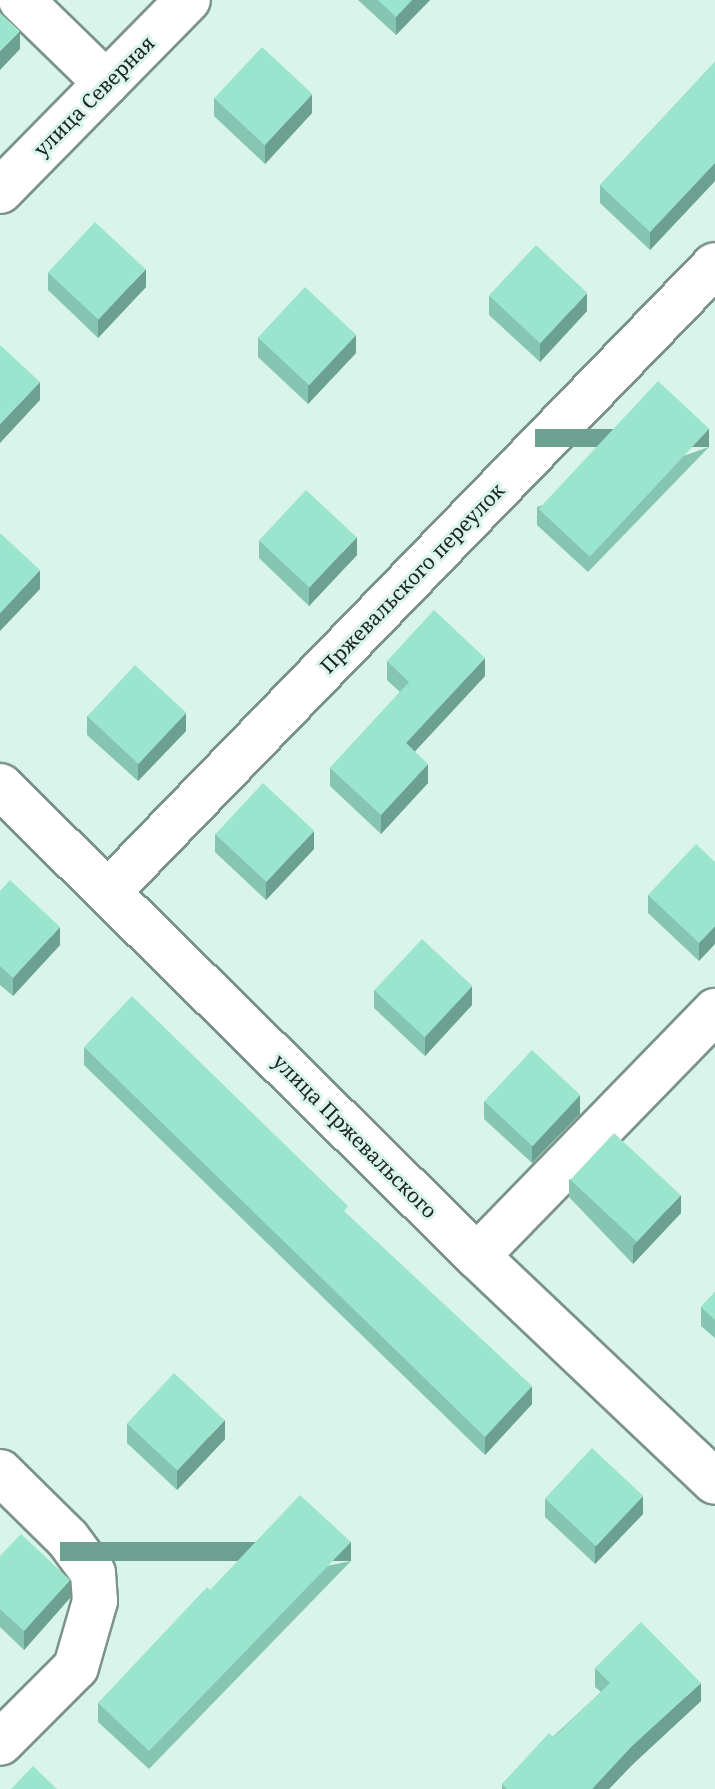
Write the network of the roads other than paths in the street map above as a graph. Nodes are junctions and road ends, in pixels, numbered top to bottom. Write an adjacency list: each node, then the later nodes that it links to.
1 (21, 0): 3 (street)
2 (188, 0): 3 (street, улица Северная)
3 (106, 83): 4 (street, улица Северная)
4 (0, 191)
5 (715, 265): 7 (street, Пржевальского переулок)
6 (0, 786): 7 (street, улица Пржевальского)
7 (109, 891): 9 (street, улица Пржевальского)
8 (715, 1011): 9 (street)
9 (477, 1256): 11 (street, улица Пржевальского)
10 (0, 1472): 12 (street)
11 (715, 1482)
12 (0, 1743)

